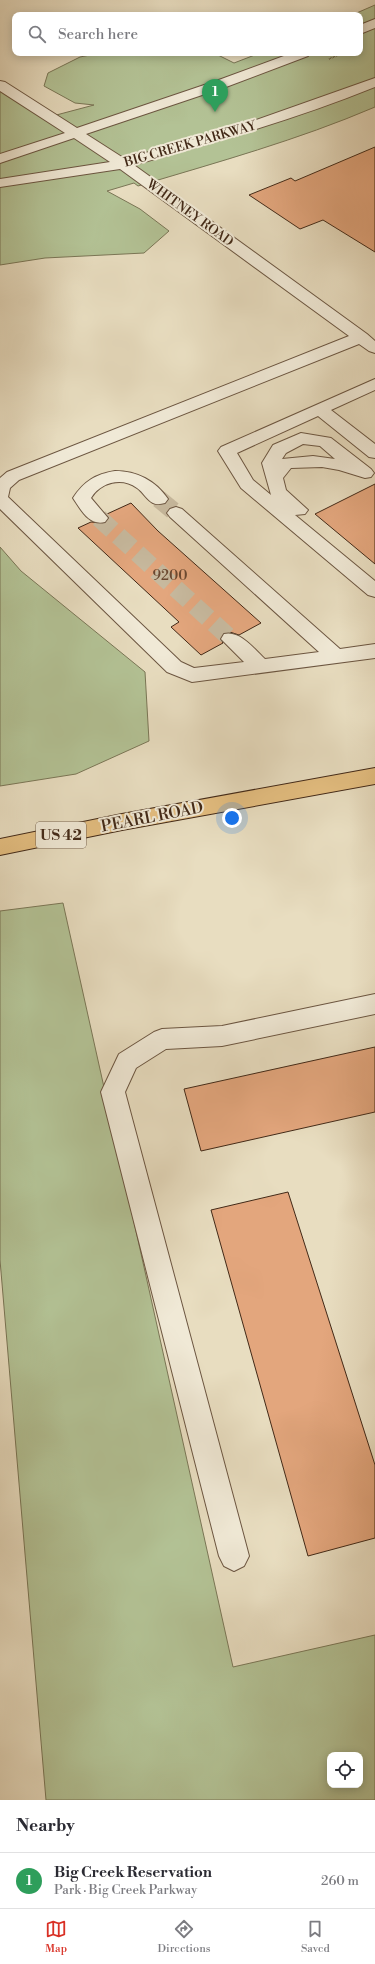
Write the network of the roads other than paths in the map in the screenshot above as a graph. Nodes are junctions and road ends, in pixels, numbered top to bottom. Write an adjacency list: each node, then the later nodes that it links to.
1 (375, 23): 2 (street)
2 (363, 29)
3 (296, 56): 6 (street)
4 (375, 82): 8 (street, BIG CREEK PARKWAY)
5 (0, 85): 6 (street, WHITNEY ROAD)
6 (77, 134): 7 (street); 8 (street, WHITNEY ROAD)
7 (0, 159)
8 (123, 164): 9 (street, BIG CREEK PARKWAY); 10 (street, WHITNEY ROAD)
9 (0, 183)
10 (361, 337): 11 (street, WHITNEY ROAD); 17 (street)
11 (375, 348)
12 (375, 384): 13 (street)
13 (320, 409): 14 (street); 23 (street)
14 (375, 453)
15 (276, 476): 16 (street); 16 (street); 22 (street)
16 (370, 477)
17 (0, 495)
18 (0, 499): 27 (street)
19 (159, 499): 21 (street)
20 (176, 513): 26 (street)
21 (99, 518)
22 (375, 572)
23 (375, 590)
24 (231, 639): 27 (street)
25 (375, 651): 26 (street)
26 (337, 657): 27 (street)
27 (261, 667)
28 (375, 776): 29 (main road, PEARL ROAD / US 42)
29 (0, 847)
30 (375, 1004): 31 (street)
31 (234, 1556)

